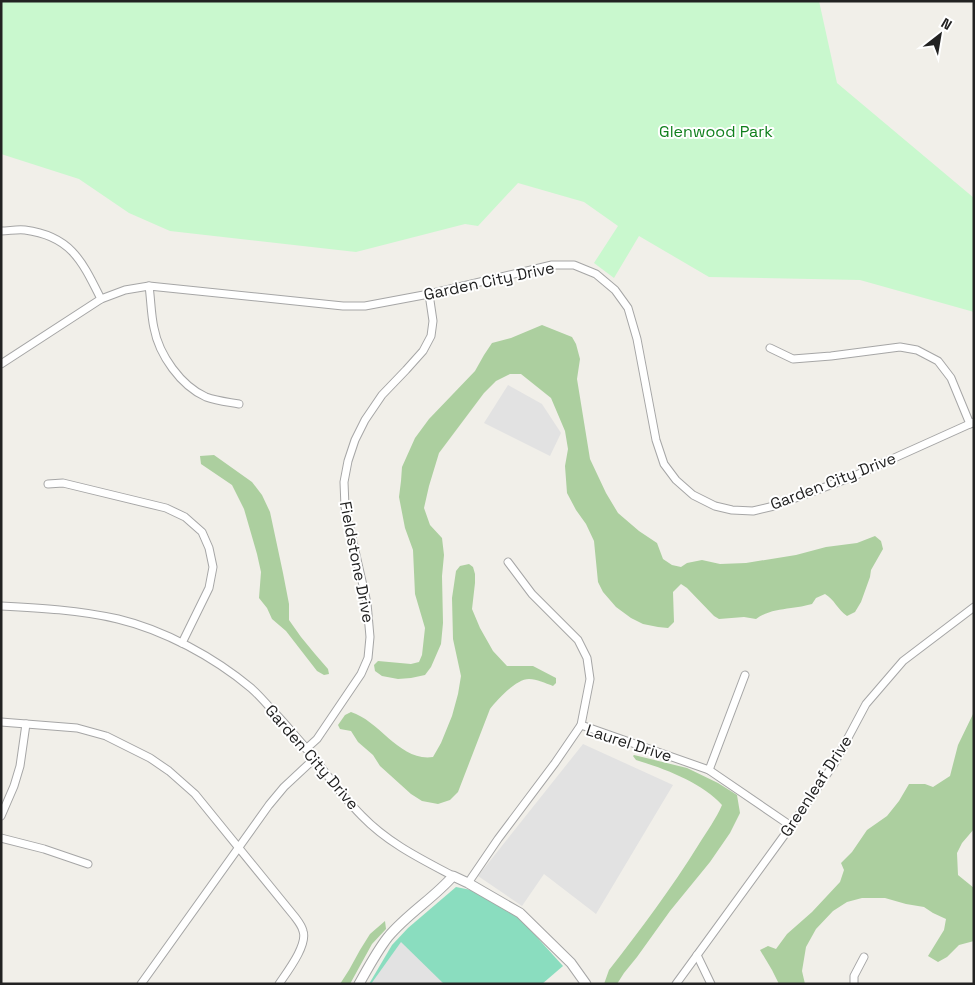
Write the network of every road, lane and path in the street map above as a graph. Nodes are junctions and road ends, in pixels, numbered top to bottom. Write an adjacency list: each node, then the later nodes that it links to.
1 (1, 231): 4 (street)
2 (149, 286): 3 (street, Garden City Drive); 4 (street, Garden City Drive); 7 (street)
3 (429, 294): 8 (street, Garden City Drive); 18 (street, Fieldstone Drive)
4 (100, 299): 6 (street, Garden City Drive)
5 (770, 348): 8 (street)
6 (1, 364)
7 (239, 404)
8 (972, 423)
9 (48, 484): 13 (street)
10 (508, 562): 17 (street)
11 (1, 606): 13 (street, Garden City Drive)
12 (974, 607): 22 (street, Greenleaf Drive)
13 (182, 643): 18 (street, Garden City Drive)
14 (745, 675): 20 (street)
15 (1, 722): 16 (street)
16 (26, 724): 21 (street); 24 (street)
17 (580, 725): 20 (street, Laurel Drive); 27 (street, Laurel Drive)
18 (306, 749): 19 (street, Garden City Drive)
19 (314, 759): 24 (street); 26 (street, Garden City Drive)
20 (709, 770): 22 (street, Laurel Drive)
21 (1, 816)
22 (791, 826): 28 (street, Greenleaf Drive)
23 (1, 838): 25 (street)
24 (238, 847): 30 (street); 31 (street)
25 (88, 864)
26 (453, 876): 27 (street, Garden City Drive); 32 (street)
27 (468, 883): 33 (street, Garden City Drive)
28 (696, 955): 34 (street, Greenleaf Drive); 35 (street)
29 (864, 957): 36 (street)
30 (141, 984)
31 (279, 984)
32 (359, 984)
33 (586, 984)
34 (676, 984)
35 (711, 984)
36 (854, 984)

